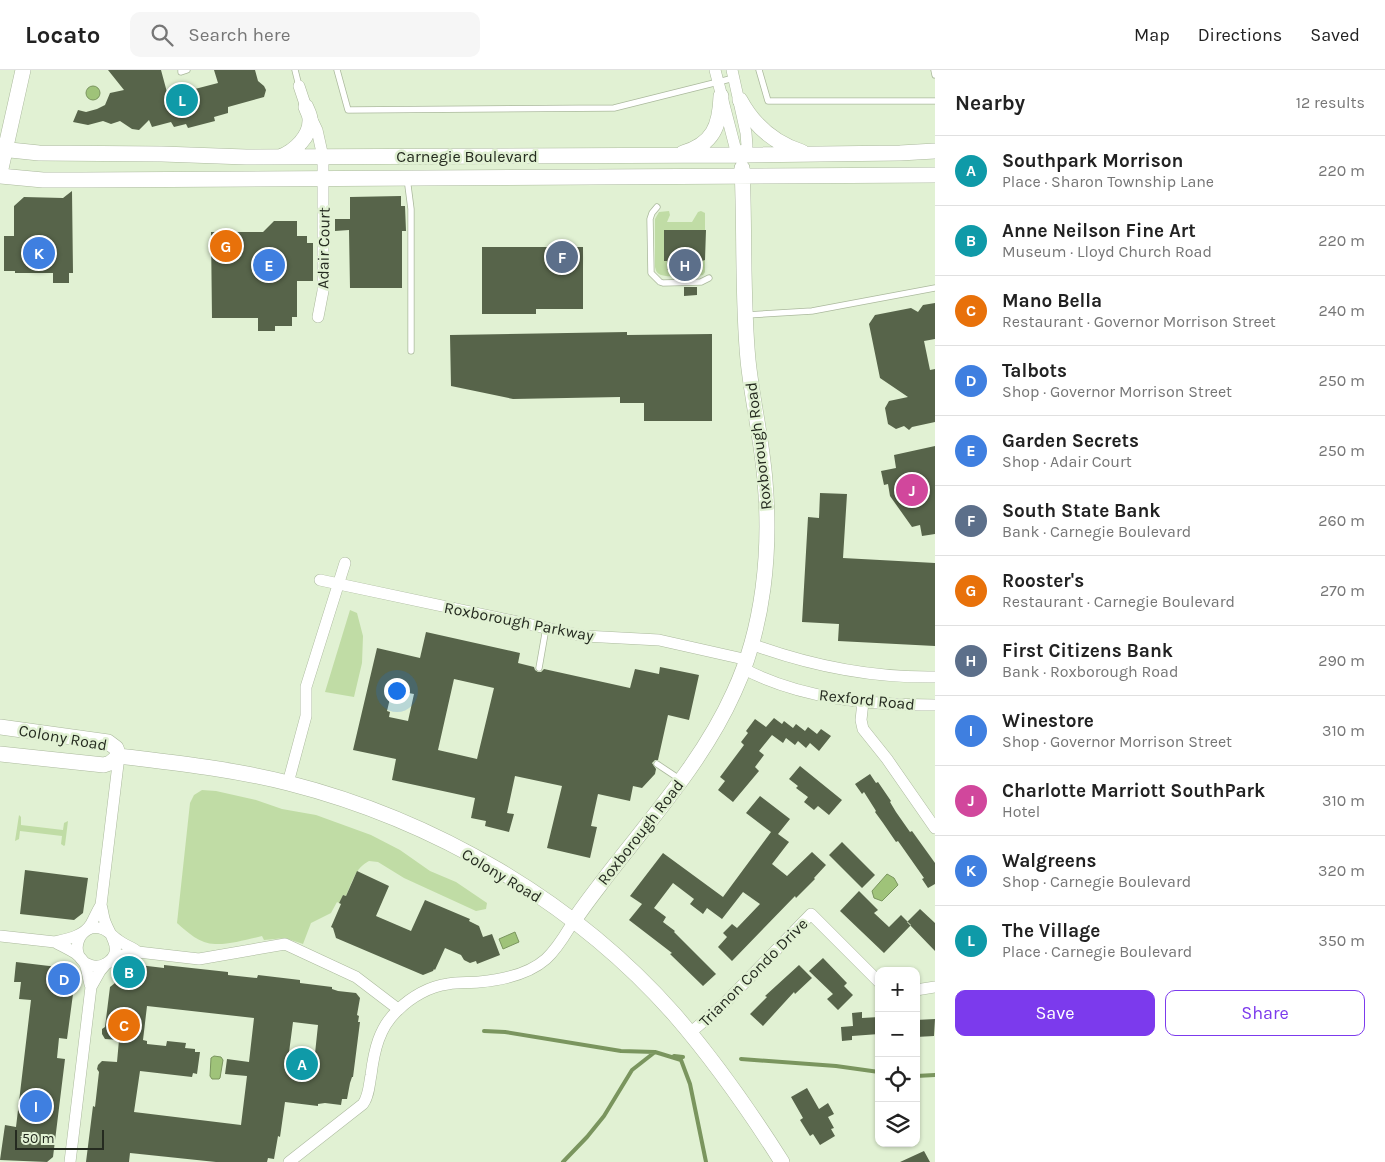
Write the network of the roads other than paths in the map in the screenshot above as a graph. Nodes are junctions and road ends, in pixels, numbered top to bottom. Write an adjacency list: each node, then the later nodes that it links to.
1 (23, 70): 16 (street)
2 (181, 70): 3 (lane)
3 (186, 70)
4 (295, 70): 11 (lane)
5 (337, 70): 12 (lane)
6 (715, 70): 12 (street)
7 (759, 70): 14 (lane)
8 (934, 70): 10 (lane)
9 (733, 74): 12 (lane); 13 (street)
10 (935, 75)
11 (299, 86): 15 (street, Adair Court)
12 (719, 89): 19 (street); 20 (street)
13 (740, 100): 18 (street); 20 (street)
14 (935, 101)
15 (306, 107): 21 (street); 22 (street, Adair Court)
16 (3, 150): 21 (street, Carnegie Boulevard); 23 (street)
17 (933, 150): 18 (street, Carnegie Boulevard)
18 (813, 154): 20 (street, Carnegie Boulevard)
19 (674, 155): 20 (street, Carnegie Boulevard); 22 (street, Carnegie Boulevard)
20 (742, 155): 25 (street, Roxborough Road)
21 (280, 157): 22 (street, Carnegie Boulevard)
22 (323, 157): 27 (street, Adair Court)
23 (0, 174): 27 (street, Carnegie Boulevard)
24 (935, 175): 25 (street, Carnegie Boulevard)
25 (743, 176): 26 (street, Carnegie Boulevard); 31 (street, Roxborough Road)
26 (407, 178): 27 (street, Carnegie Boulevard); 33 (lane)
27 (323, 179): 32 (street, Adair Court)
28 (657, 207): 29 (lane)
29 (709, 278)
30 (935, 288): 31 (lane)
31 (745, 315): 38 (street, Roxborough Road)
32 (318, 318)
33 (411, 351)
34 (345, 563): 36 (street)
35 (320, 580): 36 (street, Roxborough Parkway)
36 (339, 584): 37 (street, Roxborough Parkway); 49 (street)
37 (546, 628): 39 (street, Roxborough Parkway); 40 (lane)
38 (751, 644): 39 (street, Roxborough Road); 41 (street, Rexford Road)
39 (746, 664): 42 (street, Rexford Road); 48 (street, Roxborough Road)
40 (538, 668)
41 (935, 677)
42 (862, 702): 43 (street, Rexford Road); 50 (street)
43 (935, 705)
44 (0, 727): 46 (street, Colony Road)
45 (0, 754): 46 (street, Colony Road)
46 (119, 756): 49 (street, Colony Road); 51 (street)
47 (657, 764): 48 (lane)
48 (681, 780): 52 (street, Roxborough Road)
49 (288, 783): 52 (street, Colony Road)
50 (935, 828)
51 (101, 905): 53 (street); 54 (street)
52 (574, 922): 64 (street); 65 (street, Colony Road)
53 (84, 932): 54 (street); 56 (street); 58 (street)
54 (112, 935): 57 (street); 59 (street)
55 (0, 936): 56 (street)
56 (55, 942): 58 (street)
57 (138, 952): 59 (street); 64 (street)
58 (82, 960): 59 (street); 62 (street)
59 (109, 961): 62 (street)
60 (875, 978): 65 (street, Trianon Condo Drive)
61 (935, 987): 63 (street)
62 (91, 988): 66 (street)
63 (920, 989)
64 (398, 1009): 67 (street)
65 (690, 1033): 68 (street, Colony Road)
66 (70, 1162)
67 (289, 1162)
68 (782, 1162)

